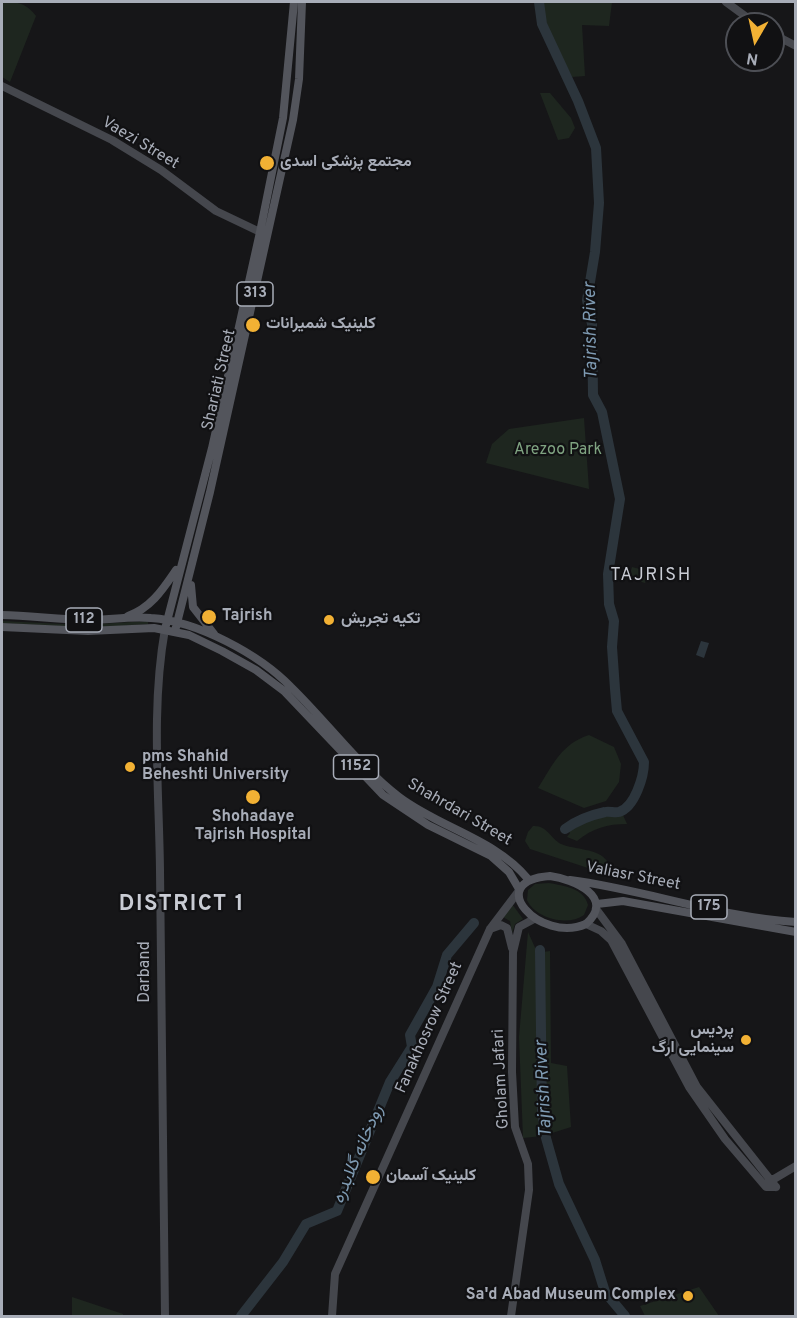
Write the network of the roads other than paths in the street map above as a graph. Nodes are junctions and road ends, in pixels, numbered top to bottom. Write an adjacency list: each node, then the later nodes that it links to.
1 (294, 2): 5 (main road, Shariati Street / 313)
2 (302, 2): 5 (main road, Shariati Street / 313)
3 (726, 2): 4 (main road)
4 (740, 12)
5 (298, 25): 7 (main road, Shariati Street / 313); 9 (main road, Shariati Street / 313)
6 (2, 86): 7 (main road, Vaezi Street)
7 (260, 232): 8 (main road, Shariati Street / 313)
8 (181, 562): 10 (main road, Shariati Street / 313); 13 (main road)
9 (192, 570): 11 (main road, Shariati Street / 313); 17 (main road)
10 (176, 581): 11 (main road); 14 (main road, Shariati Street / 313)
11 (187, 584): 16 (main road, Shariati Street / 313)
12 (2, 615): 13 (main road, 112)
13 (120, 618): 14 (main road, 112)
14 (166, 624): 15 (main road, 112); 16 (main road, 1152); 32 (main road, Darband)
15 (2, 627)
16 (177, 627): 17 (main road, Shahrdari Street / 1152); 20 (main road, Shahrdari Street / 1152)
17 (218, 639): 18 (main road, Shahrdari Street / 1152)
18 (528, 879): 19 (main road); 20 (main road)
19 (570, 880): 21 (main road); 23 (main road, Valiasr Street / 175)
20 (519, 891): 22 (main road); 25 (main road, Fanakhosrow Street)
21 (596, 907): 24 (main road); 26 (main road, Valiasr Street / 175); 30 (main road)
22 (534, 920): 24 (main road); 27 (main road, Gholam Jafari)
23 (795, 922)
24 (586, 924): 31 (main road)
25 (490, 929): 27 (main road); 33 (main road, Fanakhosrow Street)
26 (795, 932)
27 (513, 952): 34 (main road, Gholam Jafari)
28 (795, 1166): 30 (main road)
29 (795, 1172): 31 (main road)
30 (769, 1179): 31 (main road)
31 (776, 1187)
32 (165, 1317)
33 (332, 1317)
34 (511, 1317)

